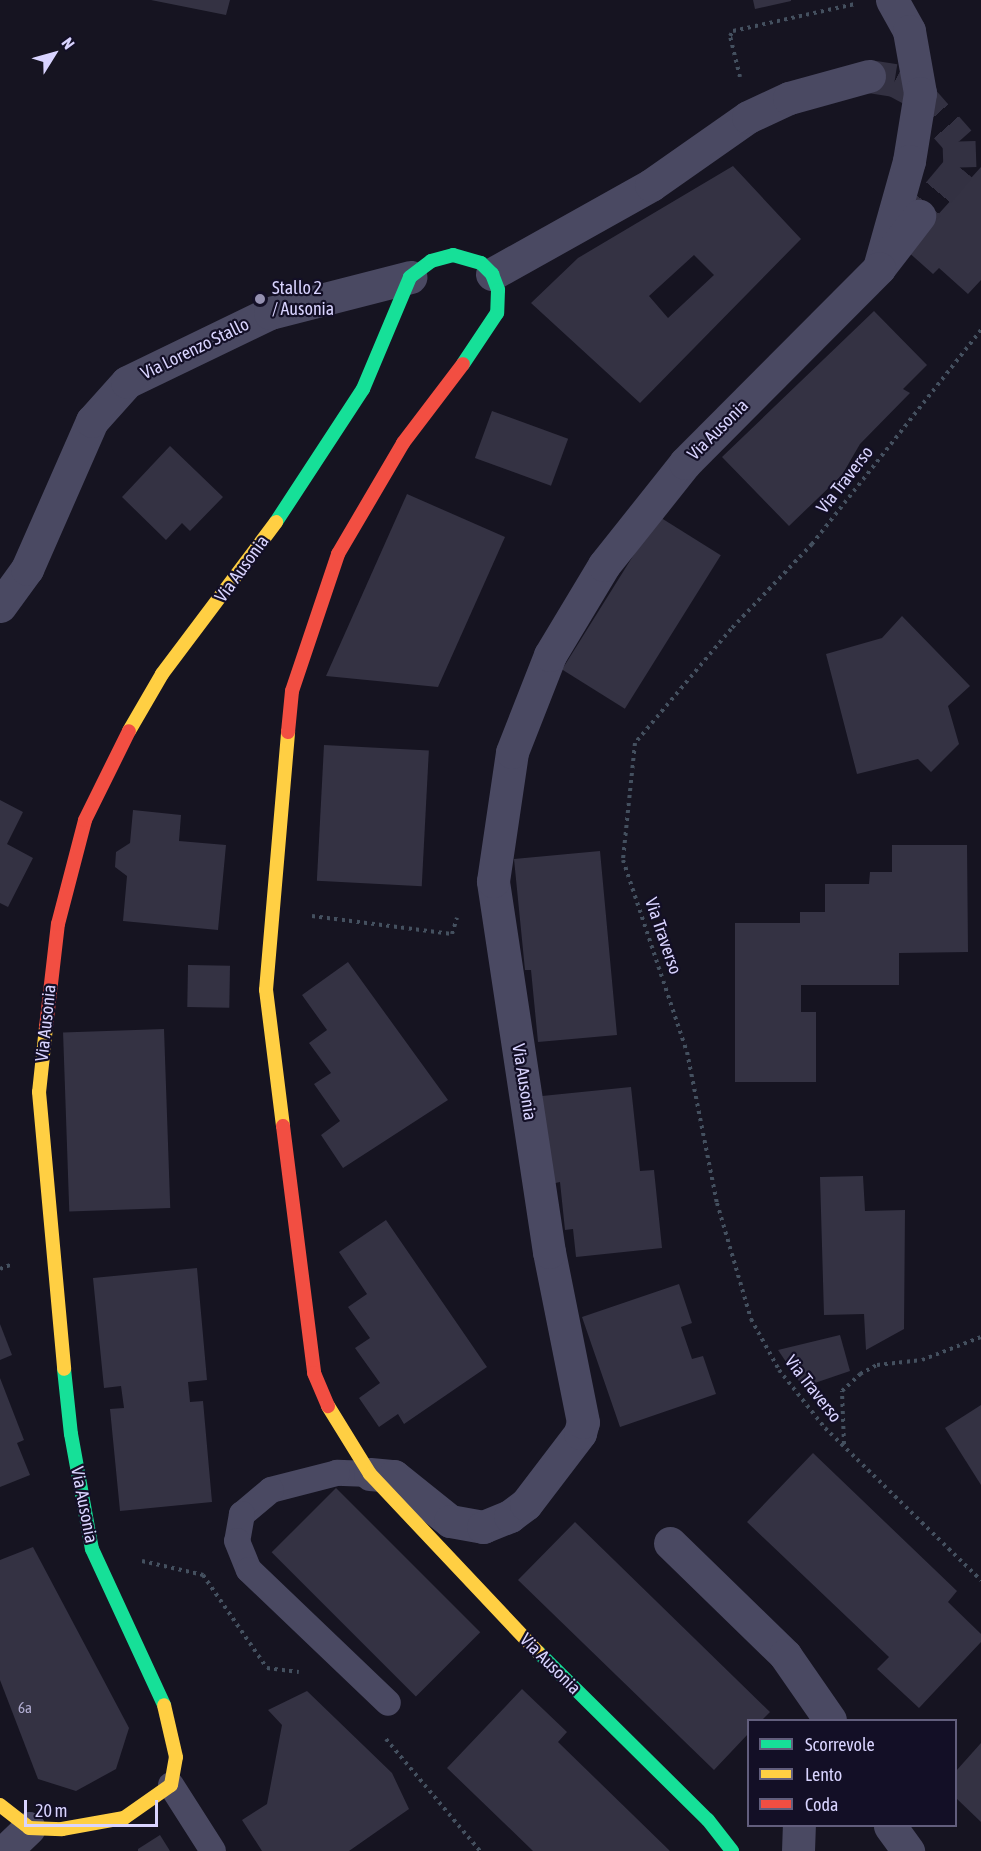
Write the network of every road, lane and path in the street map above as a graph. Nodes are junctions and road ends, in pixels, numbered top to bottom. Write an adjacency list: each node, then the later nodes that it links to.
1 (895, 6): 3 (path); 5 (street, Via Ausonia)
2 (868, 76): 6 (street)
3 (743, 85)
4 (920, 216): 5 (street, Via Ausonia)
5 (879, 268): 10 (street, Via Ausonia)
6 (492, 274): 7 (street); 11 (street, Via Ausonia)
7 (410, 277): 9 (street, Via Lorenzo Stallo); 16 (street, Via Ausonia)
8 (981, 330): 13 (path, Via Traverso)
9 (0, 606)
10 (493, 881): 11 (path); 14 (street, Via Ausonia)
11 (271, 911): 14 (street, Via Ausonia)
12 (981, 1337): 13 (path)
13 (844, 1445): 17 (path, Via Traverso)
14 (370, 1474): 19 (lane); 30 (street, Via Ausonia)
15 (670, 1543): 20 (street)
16 (92, 1550): 18 (path); 22 (street, Via Ausonia)
17 (981, 1580)
18 (304, 1676)
19 (388, 1703)
20 (829, 1719)
21 (383, 1737): 29 (path)
22 (171, 1785): 26 (street); 28 (lane)
23 (0, 1804): 26 (street)
24 (799, 1827): 31 (street)
25 (891, 1827): 32 (street)
26 (28, 1828): 27 (street)
27 (5, 1851)
28 (213, 1851)
29 (480, 1851)
30 (732, 1851)
31 (798, 1851)
32 (908, 1851)

